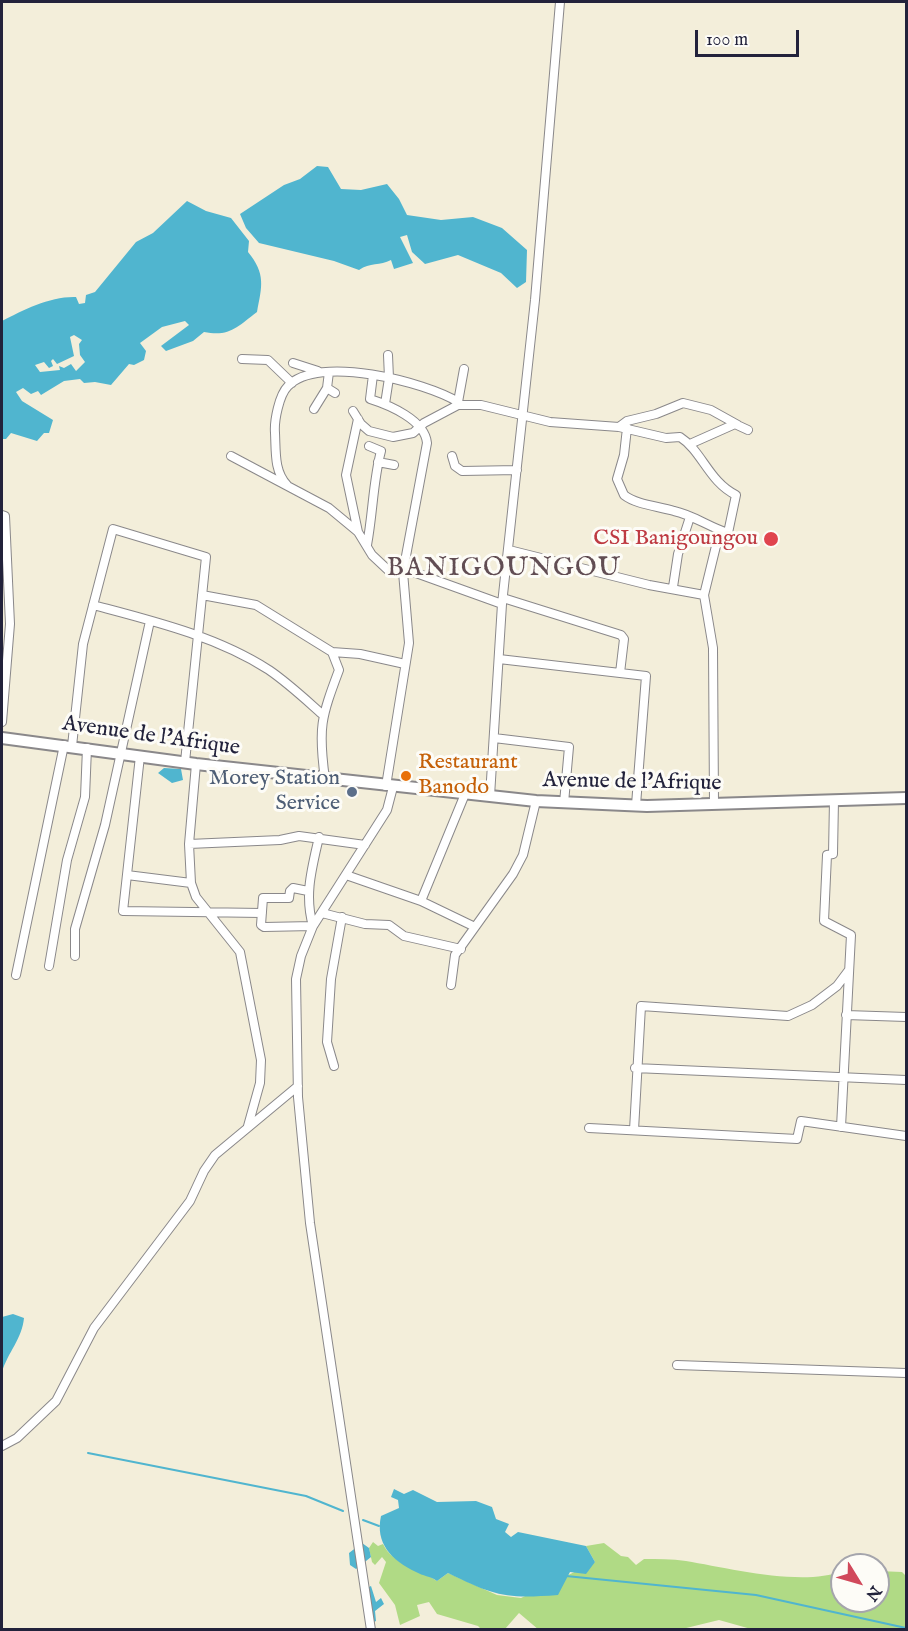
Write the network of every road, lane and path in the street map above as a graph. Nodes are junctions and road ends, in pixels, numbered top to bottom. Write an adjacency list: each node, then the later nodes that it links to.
1 (560, 2): 17 (street)
2 (388, 355): 9 (street)
3 (242, 359): 10 (street)
4 (293, 363): 6 (street)
5 (464, 369): 13 (street)
6 (318, 371): 7 (street); 10 (street)
7 (329, 372): 8 (street); 11 (street)
8 (373, 375): 9 (street); 14 (street)
9 (389, 378): 13 (street); 14 (street)
10 (292, 383): 30 (street)
11 (327, 388): 12 (street); 15 (street)
12 (335, 393)
13 (458, 403): 17 (street); 20 (street)
14 (385, 404): 20 (street)
15 (314, 409)
16 (353, 411): 18 (street)
17 (523, 417): 21 (street); 29 (street)
18 (358, 419): 20 (street); 33 (street)
19 (738, 425): 21 (street); 22 (street); 23 (street)
20 (419, 428): 37 (street)
21 (623, 428): 23 (street); 32 (street)
22 (748, 430)
23 (690, 444): 34 (street)
24 (369, 446): 27 (street)
25 (231, 456): 30 (street)
26 (452, 456): 29 (street)
27 (378, 462): 28 (street); 35 (street)
28 (394, 465)
29 (517, 470): 36 (street)
30 (292, 490): 33 (street)
31 (2, 515): 50 (street)
32 (690, 517): 34 (street); 38 (street)
33 (358, 532): 35 (street)
34 (728, 533): 40 (street)
35 (367, 545): 37 (street)
36 (509, 550): 38 (street); 41 (street)
37 (403, 572): 41 (street); 47 (street)
38 (673, 587): 40 (street)
39 (202, 595): 42 (street); 44 (street); 45 (street)
40 (704, 595): 66 (street)
41 (503, 601): 46 (street); 48 (street)
42 (93, 605): 43 (street); 53 (street)
43 (150, 621): 44 (street); 55 (street)
44 (198, 635): 49 (street); 57 (street)
45 (332, 652): 47 (street); 49 (street)
46 (499, 659): 48 (street); 52 (street)
47 (405, 664): 59 (street)
48 (620, 673): 67 (street)
49 (322, 714): 58 (street)
50 (2, 722)
51 (2, 738): 53 (main road, Avenue de l'Afrique)
52 (494, 738): 61 (street); 65 (street)
53 (68, 745): 54 (main road, Avenue de l'Afrique); 86 (street)
54 (87, 748): 55 (main road, Avenue de l'Afrique); 84 (street)
55 (120, 752): 56 (main road, Avenue de l'Afrique); 83 (street)
56 (140, 756): 57 (main road, Avenue de l'Afrique); 71 (street)
57 (190, 763): 58 (main road, Avenue de l'Afrique); 69 (street)
58 (325, 779): 59 (main road, Avenue de l'Afrique)
59 (389, 786): 60 (main road, Avenue de l'Afrique); 70 (street)
60 (465, 794): 61 (main road, Avenue de l'Afrique); 75 (street)
61 (490, 796): 64 (main road, Avenue de l'Afrique)
62 (906, 798): 63 (main road, Avenue de l'Afrique)
63 (834, 800): 66 (main road, Avenue de l'Afrique); 85 (street)
64 (536, 801): 65 (main road, Avenue de l'Afrique); 81 (street)
65 (564, 803): 67 (main road, Avenue de l'Afrique)
66 (714, 804): 67 (main road, Avenue de l'Afrique)
67 (636, 805)
68 (319, 837): 69 (street); 70 (street); 74 (street)
69 (189, 844): 73 (street)
70 (365, 845): 72 (street)
71 (127, 875): 73 (street); 76 (street)
72 (346, 876): 75 (street); 78 (street)
73 (191, 883): 76 (street)
74 (308, 891): 77 (street); 80 (street)
75 (421, 901): 81 (street)
76 (208, 912): 77 (street); 95 (street)
77 (262, 913): 80 (street)
78 (322, 913): 79 (street); 80 (street)
79 (342, 917): 82 (street); 90 (street)
80 (313, 926): 94 (street)
81 (475, 927): 82 (street)
82 (461, 949): 87 (street)
83 (75, 956)
84 (49, 966)
85 (849, 970): 88 (street); 91 (street)
86 (16, 975)
87 (451, 984)
88 (846, 1015): 89 (street); 92 (street)
89 (906, 1017)
90 (334, 1066)
91 (635, 1068): 92 (street); 98 (street)
92 (843, 1078): 93 (street); 96 (street)
93 (906, 1080)
94 (298, 1086): 95 (street); 103 (street)
95 (248, 1127): 102 (street)
96 (841, 1127): 98 (street); 99 (street)
97 (589, 1128): 98 (street)
98 (634, 1130)
99 (906, 1136)
100 (677, 1365): 101 (street)
101 (906, 1373)
102 (2, 1446)
103 (371, 1629)

